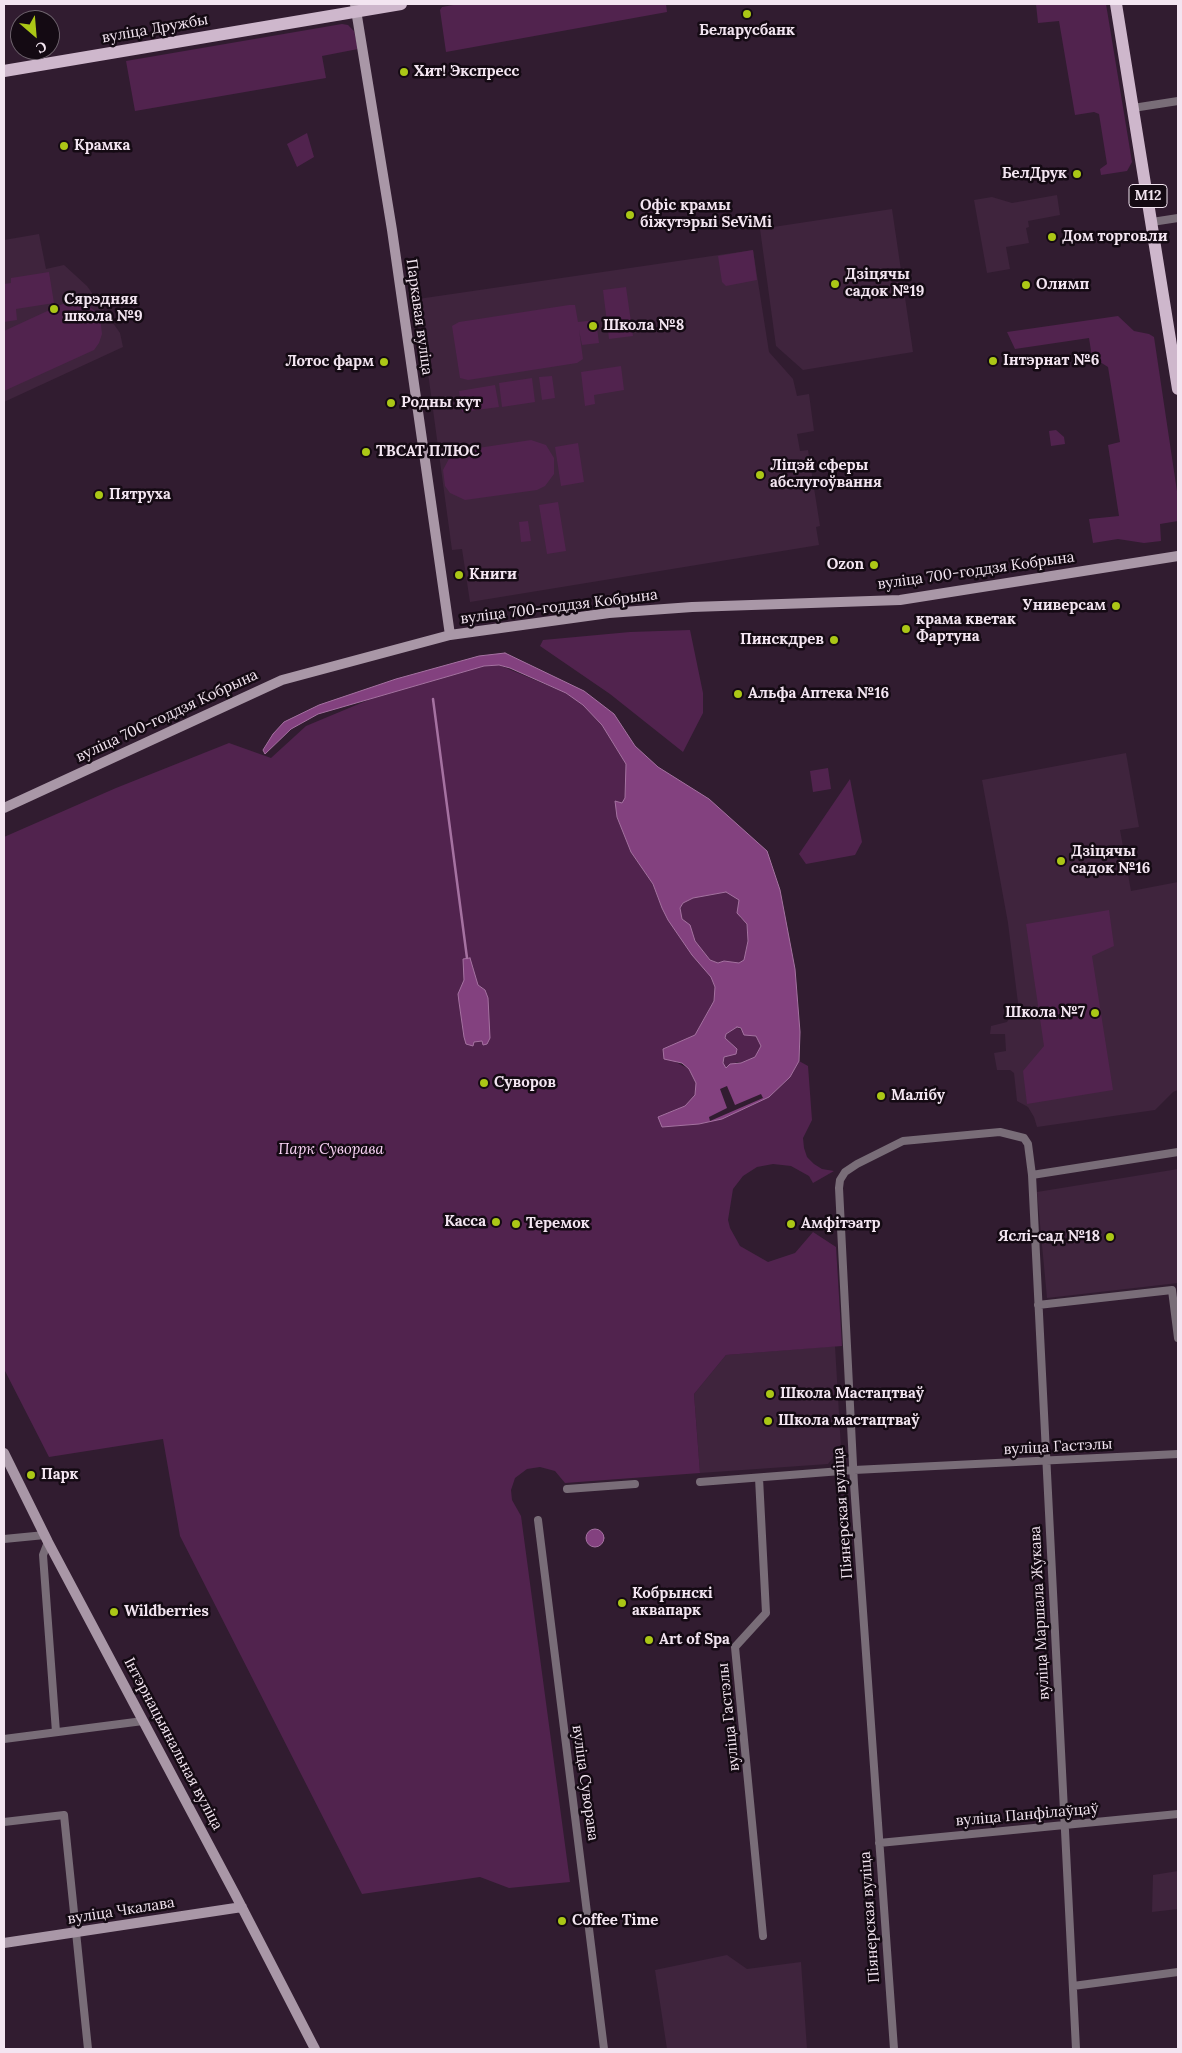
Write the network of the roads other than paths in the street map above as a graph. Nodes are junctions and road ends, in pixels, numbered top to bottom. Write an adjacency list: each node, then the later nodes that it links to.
1 (401, 4): 3 (main road, вуліца Дружбы)
2 (1116, 4): 6 (main road, М12)
3 (356, 8): 4 (main road, вуліца Дружбы); 12 (street, Паркавая вуліца)
4 (4, 71)
5 (1178, 100): 6 (street)
6 (1133, 108): 8 (main road, М12)
7 (1178, 218): 8 (street)
8 (1152, 222): 9 (main road, М12)
9 (1174, 329): 10 (main road, М12)
10 (1178, 389)
11 (1178, 556): 12 (street, вуліца 700-годдзя Кобрына)
12 (450, 635): 13 (street, вуліца 700-годдзя Кобрына)
13 (4, 808)
14 (1178, 1152): 15 (street)
15 (1032, 1175): 16 (street, вуліца Маршала Жукава); 21 (street, Піянерская вуліца)
16 (1038, 1305): 17 (street); 20 (street, вуліца Маршала Жукава)
17 (1178, 1338)
18 (4, 1453): 28 (street, Інтэрнацыянальная вуліца)
19 (1178, 1454): 20 (street, вуліца Гастэлы)
20 (1046, 1462): 21 (street, вуліца Гастэлы); 34 (street, вуліца Маршала Жукава)
21 (854, 1470): 22 (street, вуліца Гастэлы); 35 (street, Піянерская вуліца)
22 (759, 1478): 23 (street, вуліца Гастэлы); 38 (street, вуліца Гастэлы)
23 (700, 1482)
24 (635, 1484): 25 (street)
25 (567, 1489)
26 (538, 1520): 44 (street, вуліца Суворава)
27 (4, 1539): 28 (street)
28 (47, 1539): 29 (street, Інтэрнацыянальная вуліца); 30 (street)
29 (143, 1721): 30 (street); 36 (street, Інтэрнацыянальная вуліца)
30 (56, 1732): 31 (street)
31 (4, 1739)
32 (1178, 1814): 34 (street, вуліца Панфілаўцаў)
33 (4, 1822): 37 (street)
34 (1064, 1826): 35 (street, вуліца Панфілаўцаў); 41 (street, вуліца Маршала Жукава)
35 (878, 1843): 45 (street, Піянерская вуліца)
36 (242, 1907): 37 (street, вуліца Чкалава); 43 (street, Інтэрнацыянальная вуліца)
37 (76, 1933): 39 (street, вуліца Чкалава); 42 (street)
38 (763, 1936)
39 (4, 1942)
40 (1178, 1972): 41 (street)
41 (1073, 1986): 46 (street, вуліца Маршала Жукава)
42 (88, 2049)
43 (315, 2049)
44 (604, 2049)
45 (894, 2049)
46 (1076, 2049)

